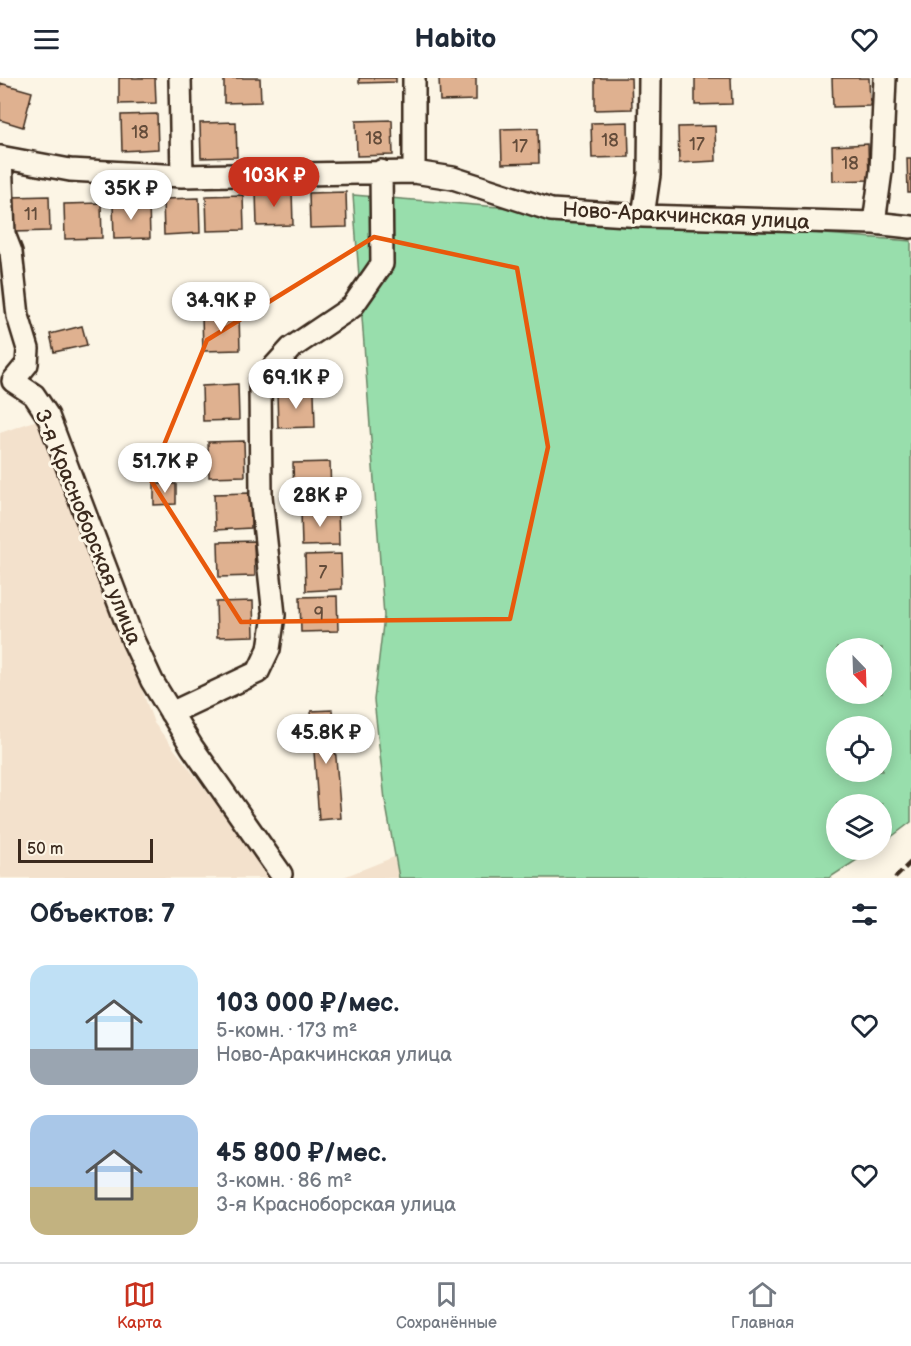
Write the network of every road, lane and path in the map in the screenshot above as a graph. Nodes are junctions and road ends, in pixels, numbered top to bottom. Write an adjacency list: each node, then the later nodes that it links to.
1 (180, 78): 8 (street)
2 (414, 78): 7 (street)
3 (650, 78): 9 (street)
4 (885, 78): 10 (street)
5 (1, 157): 8 (street, Ново-Аракчинская улица); 12 (street, 3-я Красноборская улица)
6 (381, 171): 7 (street, Ново-Аракчинская улица); 8 (street, Ново-Аракчинская улица); 13 (street)
7 (414, 172): 9 (street, Ново-Аракчинская улица)
8 (182, 176)
9 (644, 216): 10 (street, Ново-Аракчинская улица)
10 (874, 223): 11 (street, Ново-Аракчинская улица)
11 (911, 227)
12 (7, 381): 13 (street, 3-я Красноборская улица)
13 (171, 713): 14 (street, 3-я Красноборская улица)
14 (281, 874)

